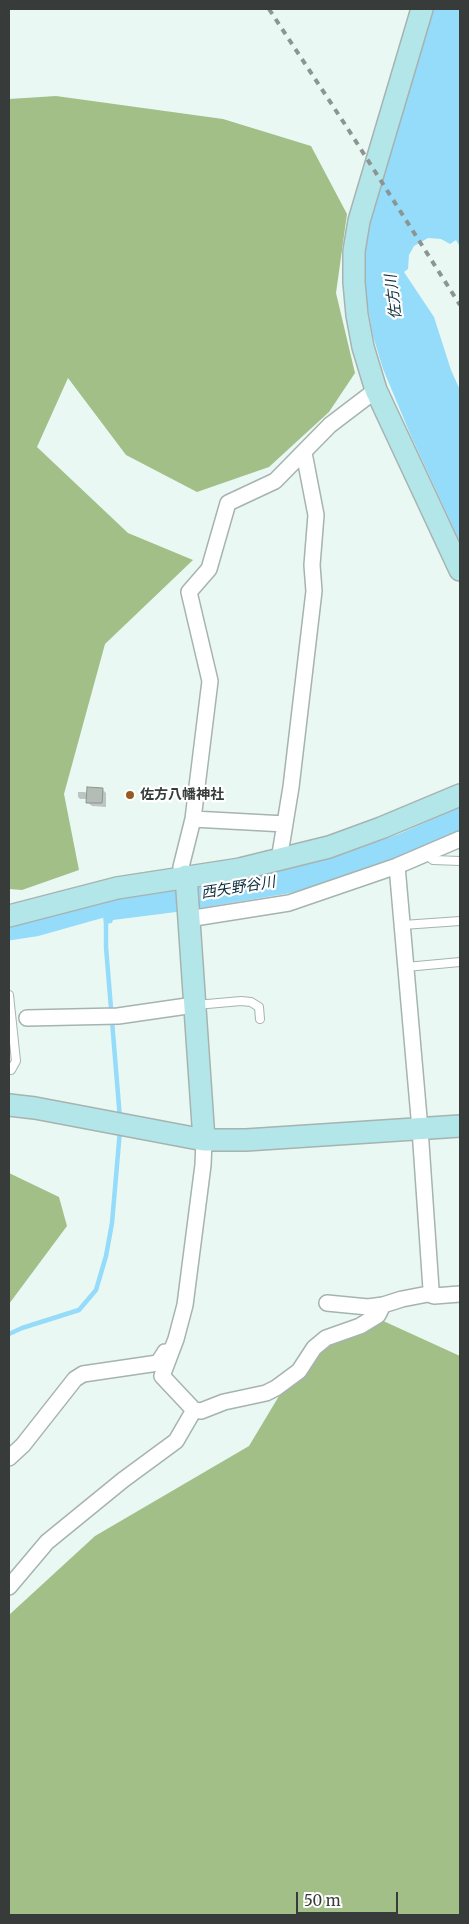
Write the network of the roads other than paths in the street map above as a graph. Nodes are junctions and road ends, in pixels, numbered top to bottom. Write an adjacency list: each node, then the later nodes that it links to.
1 (422, 9): 2 (street)
2 (376, 390): 3 (street); 4 (street)
3 (304, 453): 6 (street); 7 (street)
4 (460, 570)
5 (460, 795): 10 (street)
6 (193, 819): 7 (street); 13 (street)
7 (285, 824): 10 (street)
8 (460, 839): 9 (street)
9 (425, 854): 11 (lane); 12 (street)
10 (279, 860): 13 (street)
11 (460, 862)
12 (398, 866): 15 (street); 17 (street)
13 (186, 876): 14 (street); 15 (street)
14 (9, 916)
15 (188, 919): 21 (street)
16 (460, 921): 17 (lane)
17 (402, 924): 19 (street)
18 (460, 962): 19 (lane)
19 (406, 967): 27 (street)
20 (9, 995): 22 (lane)
21 (194, 1005): 22 (street); 23 (lane); 28 (street)
22 (19, 1018): 24 (lane)
23 (260, 1019)
24 (9, 1070)
25 (9, 1106): 28 (street)
26 (460, 1126): 27 (street)
27 (420, 1129): 28 (street); 29 (street)
28 (204, 1140): 33 (street)
29 (428, 1294): 30 (street); 32 (street)
30 (460, 1294)
31 (327, 1303): 32 (street)
32 (383, 1305): 34 (street)
33 (171, 1352): 34 (street); 35 (street)
34 (194, 1410): 36 (street)
35 (9, 1458)
36 (9, 1587)

